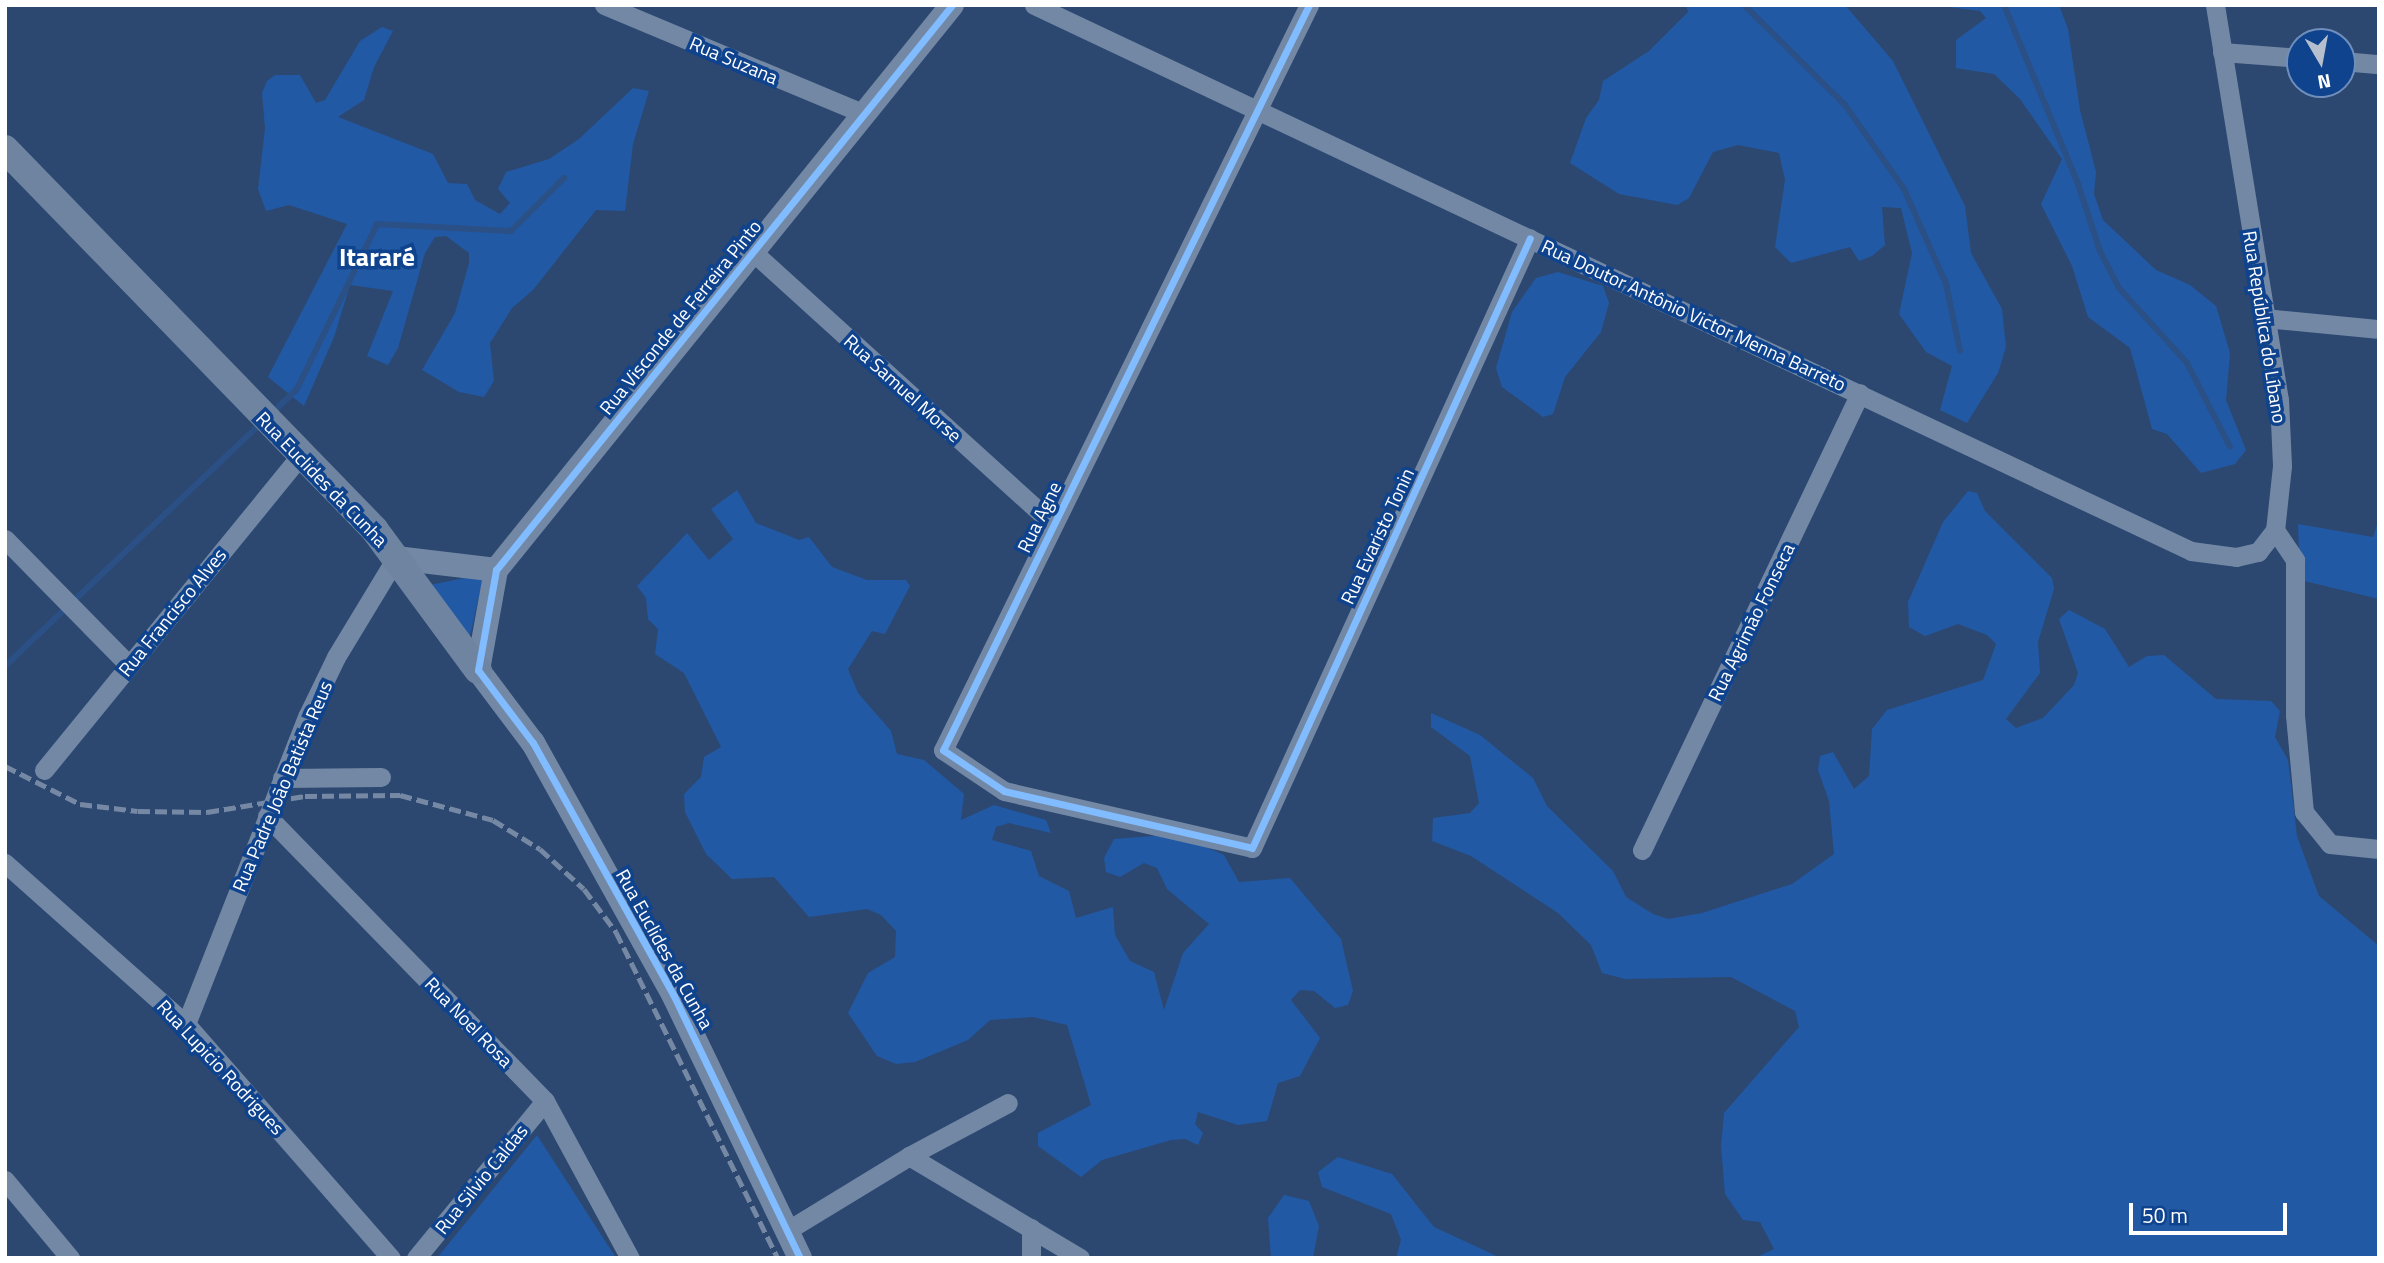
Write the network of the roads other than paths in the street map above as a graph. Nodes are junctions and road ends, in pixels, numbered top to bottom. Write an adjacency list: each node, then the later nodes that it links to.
1 (604, 5): 11 (street, Rua Suzana)
2 (952, 5): 11 (street, Rua Visconde de Ferreira Pinto)
3 (1034, 5): 10 (street, Rua Doutor Antônio Victor Menna Barreto)
4 (1309, 5): 10 (street, Rua Agne)
5 (2215, 5): 6 (street, Rua República do Líbano)
6 (2222, 52): 7 (street); 15 (street, Rua República do Líbano)
7 (2286, 57)
8 (2356, 62): 9 (street)
9 (2379, 64)
10 (1256, 108): 13 (street, Rua Doutor Antônio Victor Menna Barreto); 19 (street, Rua Agne)
11 (864, 114): 14 (street, Rua Visconde de Ferreira Pinto)
12 (5, 149): 18 (main road, Rua Euclides da Cunha)
13 (1530, 238): 17 (street, Rua Doutor Antônio Victor Menna Barreto); 30 (street, Rua Evaristo Tonin)
14 (752, 252): 19 (street, Rua Samuel Morse); 23 (street, Rua Visconde de Ferreira Pinto)
15 (2264, 318): 16 (street); 20 (street, Rua República do Líbano)
16 (2379, 329)
17 (1860, 393): 20 (street, Rua Doutor Antônio Victor Menna Barreto); 32 (street, Rua Agrimão Fonseca)
18 (301, 455): 22 (main road, Rua Euclides da Cunha); 24 (street, Rua Francisco Alves)
19 (1053, 524): 30 (street, Rua Agne)
20 (2275, 530): 31 (street)
21 (5, 539): 24 (street)
22 (396, 558): 23 (street); 25 (main road, Rua Euclides da Cunha); 28 (street, Rua Padre João Batista Reus)
23 (496, 570): 25 (street, Rua Visconde de Ferreira Pinto)
24 (129, 665): 26 (street, Rua Francisco Alves)
25 (478, 670): 40 (street, Rua Euclides da Cunha)
26 (44, 770)
27 (382, 776): 28 (street)
28 (282, 778): 29 (street, Rua Padre João Batista Reus)
29 (267, 816): 34 (street, Rua Padre João Batista Reus); 35 (street, Rua Noel Rosa)
30 (1252, 848)
31 (2379, 849)
32 (1642, 850)
33 (5, 863): 34 (street, Rua Lupicio Rodrigues)
34 (186, 1024): 42 (street, Rua Lupicio Rodrigues)
35 (545, 1101): 43 (street, Rua Silvio Caldas); 44 (street, Rua Noel Rosa)
36 (1008, 1103): 37 (street)
37 (909, 1156): 39 (street); 40 (street)
38 (5, 1180): 41 (street)
39 (1031, 1228): 46 (street); 47 (street)
40 (788, 1230): 45 (street, Rua Euclides da Cunha)
41 (71, 1258)
42 (391, 1258)
43 (416, 1258)
44 (630, 1258)
45 (800, 1258)
46 (1031, 1258)
47 (1080, 1258)

